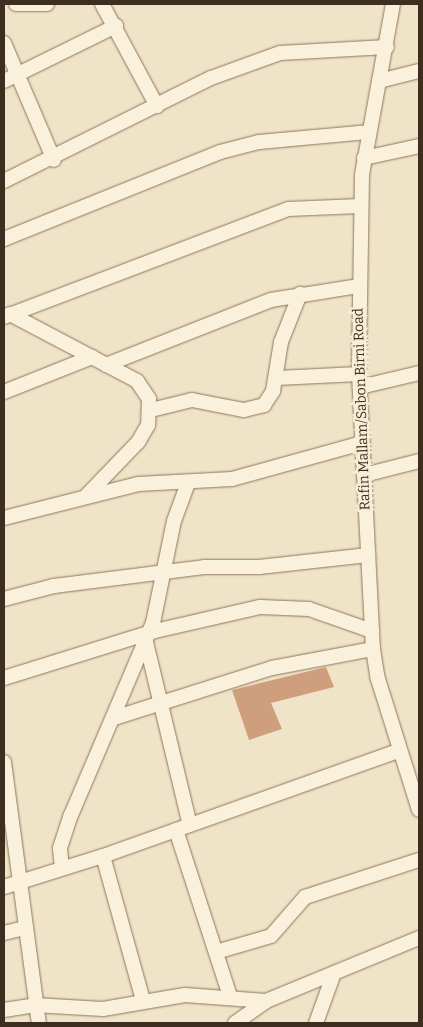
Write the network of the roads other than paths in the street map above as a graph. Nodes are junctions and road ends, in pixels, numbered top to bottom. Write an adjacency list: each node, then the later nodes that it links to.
1 (16, 4): 2 (street)
2 (47, 4)
3 (102, 4): 5 (street)
4 (393, 4): 7 (street, Rafin Mallam/Sabon Birni Road)
5 (116, 26): 9 (street); 12 (street)
6 (4, 43): 9 (street)
7 (387, 47): 11 (street, Rafin Mallam/Sabon Birni Road); 12 (street)
8 (419, 71): 11 (street)
9 (20, 74): 10 (street); 16 (street)
10 (4, 81)
11 (379, 81): 13 (street, Rafin Mallam/Sabon Birni Road)
12 (157, 106): 16 (street)
13 (368, 132): 15 (street, Rafin Mallam/Sabon Birni Road); 19 (street)
14 (419, 146): 15 (street)
15 (364, 158): 18 (street, Rafin Mallam/Sabon Birni Road)
16 (54, 160): 17 (street)
17 (4, 181)
18 (360, 206): 20 (street, Rafin Mallam/Sabon Birni Road); 22 (street)
19 (4, 239)
20 (358, 286): 21 (street); 27 (street, Rafin Mallam/Sabon Birni Road)
21 (300, 294): 24 (street); 26 (street)
22 (7, 316): 23 (street)
23 (92, 358): 24 (street); 28 (street)
24 (106, 364): 29 (street)
25 (419, 373): 27 (street)
26 (277, 378): 27 (street); 29 (street)
27 (360, 380): 30 (street, Rafin Mallam/Sabon Birni Road)
28 (4, 392)
29 (151, 410): 34 (street)
30 (362, 443): 32 (street, Rafin Mallam/Sabon Birni Road); 33 (street)
31 (419, 461): 32 (street)
32 (364, 475): 36 (street, Rafin Mallam/Sabon Birni Road)
33 (188, 483): 34 (street); 37 (street)
34 (86, 495): 35 (street)
35 (4, 518)
36 (368, 554): 37 (street); 39 (street, Rafin Mallam/Sabon Birni Road)
37 (166, 573): 38 (street); 40 (street)
38 (4, 599)
39 (372, 631): 40 (street); 41 (street, Rafin Mallam/Sabon Birni Road)
40 (145, 636): 42 (street); 43 (street); 44 (street)
41 (373, 649): 43 (street); 45 (street, Rafin Mallam/Sabon Birni Road)
42 (4, 678)
43 (159, 701): 44 (street); 48 (street)
44 (114, 718): 52 (street)
45 (400, 750): 47 (street, Rafin Mallam/Sabon Birni Road); 48 (street)
46 (4, 762): 53 (street)
47 (419, 810)
48 (190, 825): 49 (street)
49 (176, 830): 50 (street); 58 (street)
50 (103, 856): 52 (street); 61 (street)
51 (419, 860): 58 (street)
52 (62, 868): 53 (street)
53 (18, 882): 54 (street); 55 (street)
54 (4, 887)
55 (24, 928): 56 (street); 63 (street)
56 (4, 933)
57 (419, 938): 59 (street)
58 (216, 952): 60 (street)
59 (334, 973): 62 (street); 67 (street)
60 (230, 996): 61 (street); 62 (street)
61 (144, 1000): 63 (street)
62 (266, 1001): 66 (street)
63 (34, 1005): 64 (street); 65 (street)
64 (4, 1010)
65 (39, 1023)
66 (234, 1023)
67 (316, 1023)

